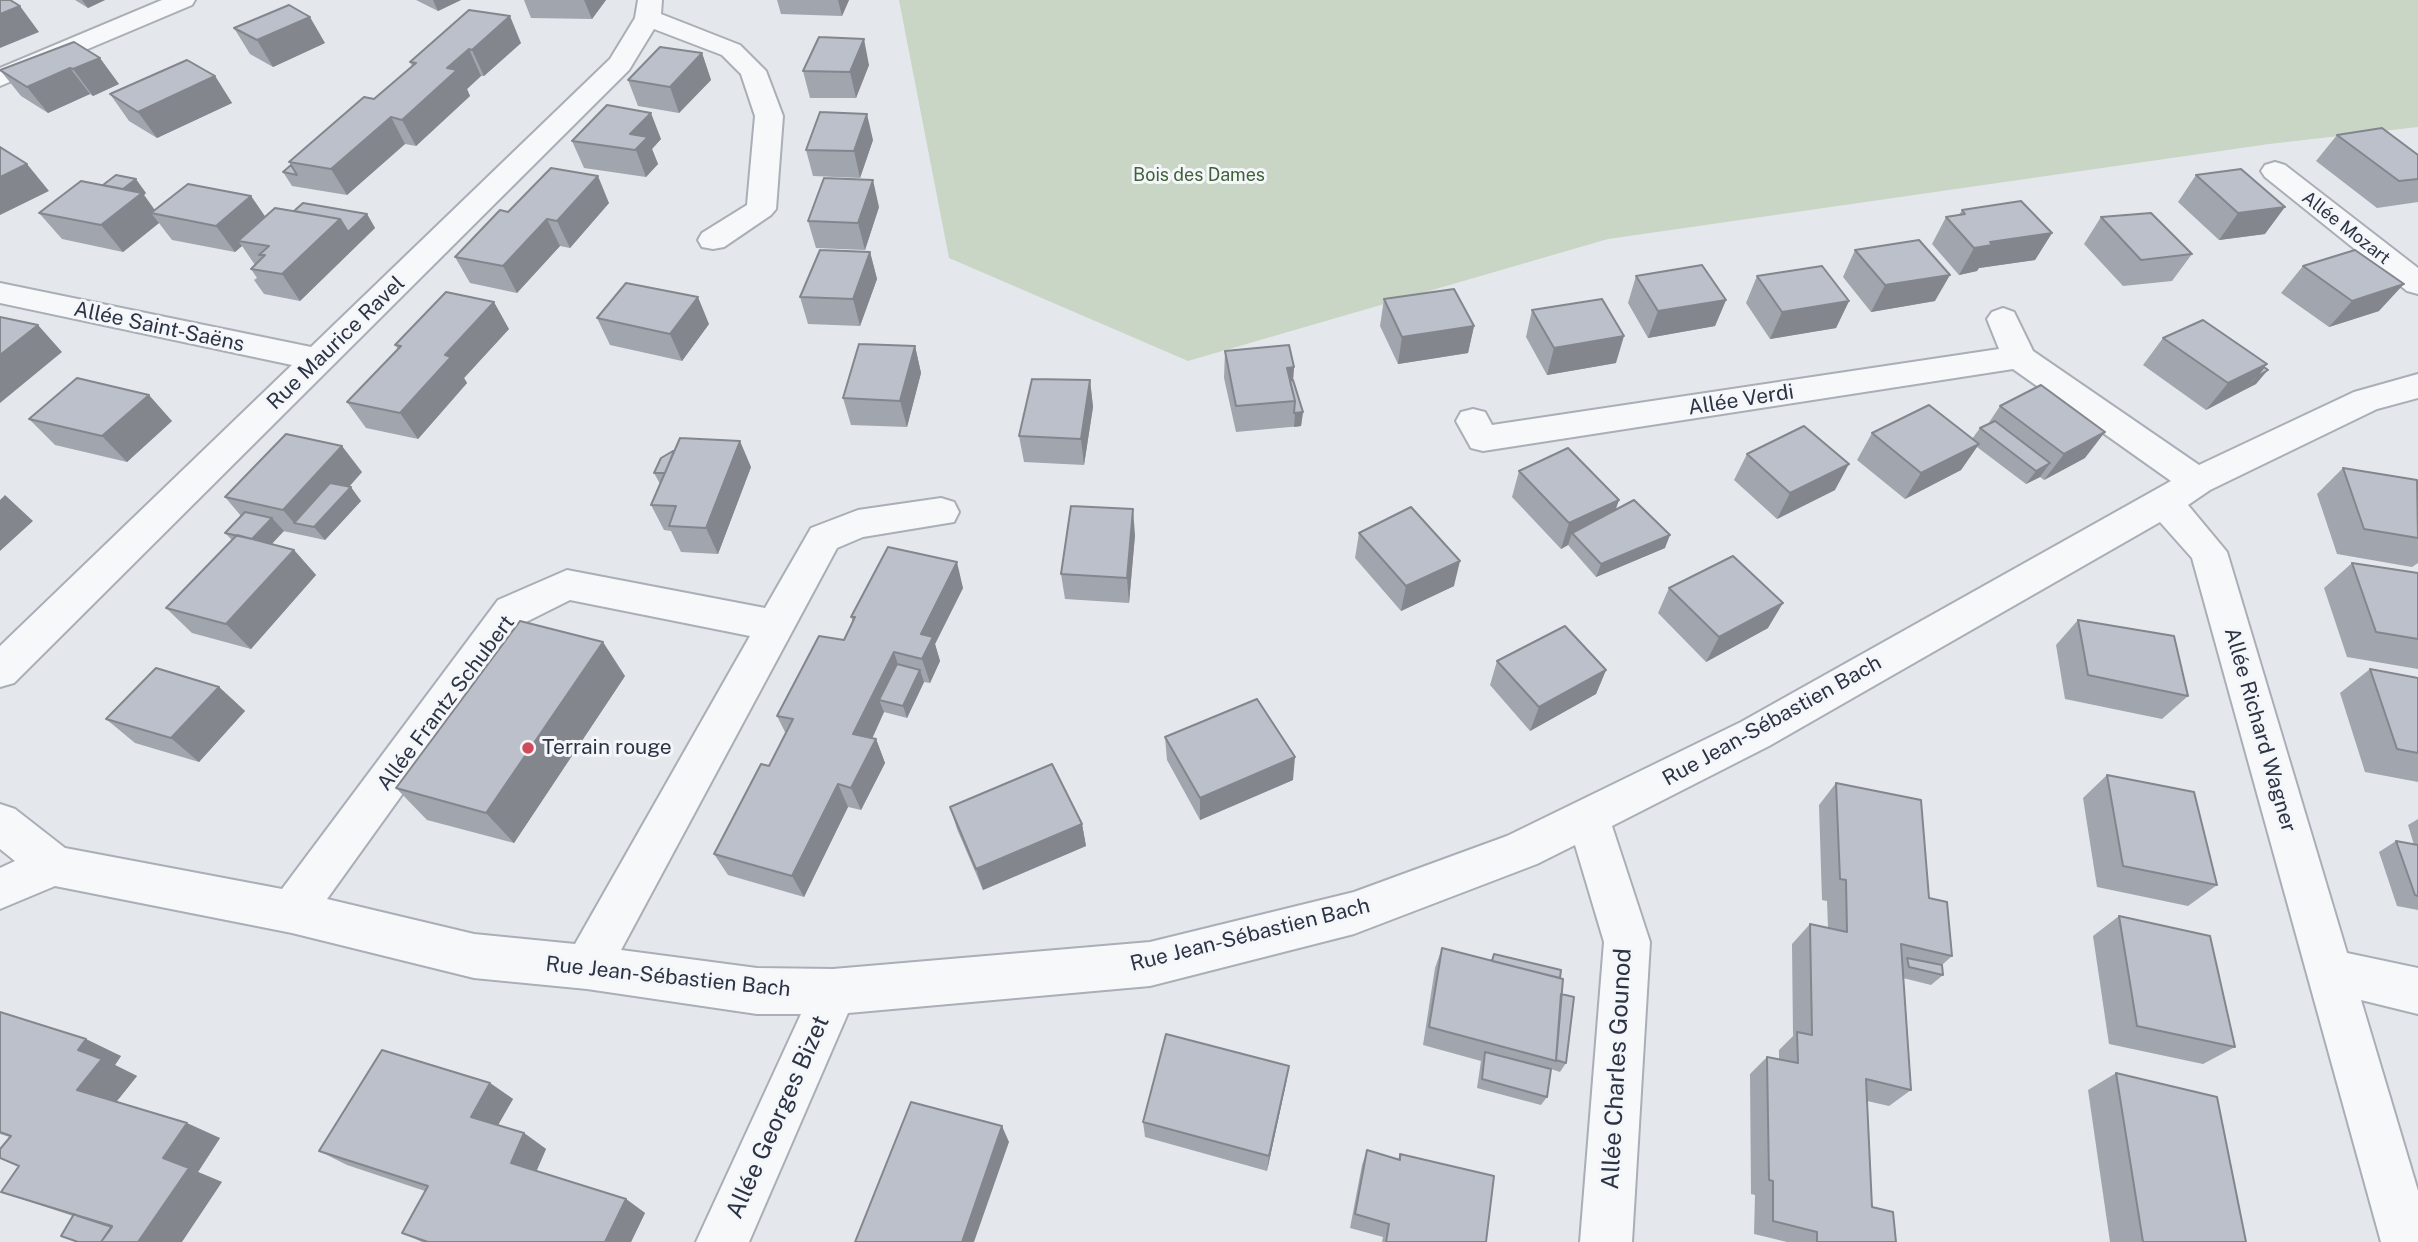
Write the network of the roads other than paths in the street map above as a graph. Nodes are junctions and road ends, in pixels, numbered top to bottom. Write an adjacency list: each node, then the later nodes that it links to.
1 (183, 0): 3 (street)
2 (649, 9): 5 (street); 10 (street, Rue Maurice Ravel)
3 (0, 78)
4 (2275, 171): 6 (street, Allée Mozart)
5 (713, 240)
6 (2418, 284)
7 (0, 293): 10 (street, Allée Saint-Saëns)
8 (2003, 319): 9 (street)
9 (2019, 357): 12 (street, Allée Verdi); 13 (street)
10 (319, 360): 16 (street, Rue Maurice Ravel)
11 (2418, 386): 13 (street, Rue Jean-Sébastien Bach)
12 (1473, 421)
13 (2181, 492): 17 (street, Rue Jean-Sébastien Bach); 23 (street, Allée Richard Wagner)
14 (941, 512): 15 (street)
15 (776, 626): 21 (street, Allée Frantz Schubert); 22 (street)
16 (0, 671)
17 (1588, 818): 25 (street, Rue Jean-Sébastien Bach); 27 (street, Allée Charles Gounod)
18 (0, 823): 19 (street, Rue Jean-Sébastien Bach)
19 (54, 866): 20 (street); 21 (street, Rue Jean-Sébastien Bach)
20 (0, 889)
21 (292, 912): 22 (street, Rue Jean-Sébastien Bach)
22 (587, 967): 25 (street, Rue Jean-Sébastien Bach)
23 (2330, 971): 24 (street); 28 (street, Allée Richard Wagner)
24 (2418, 990)
25 (833, 992): 26 (street, Allée Georges Bizet)
26 (722, 1242)
27 (1606, 1242)
28 (2407, 1242)

